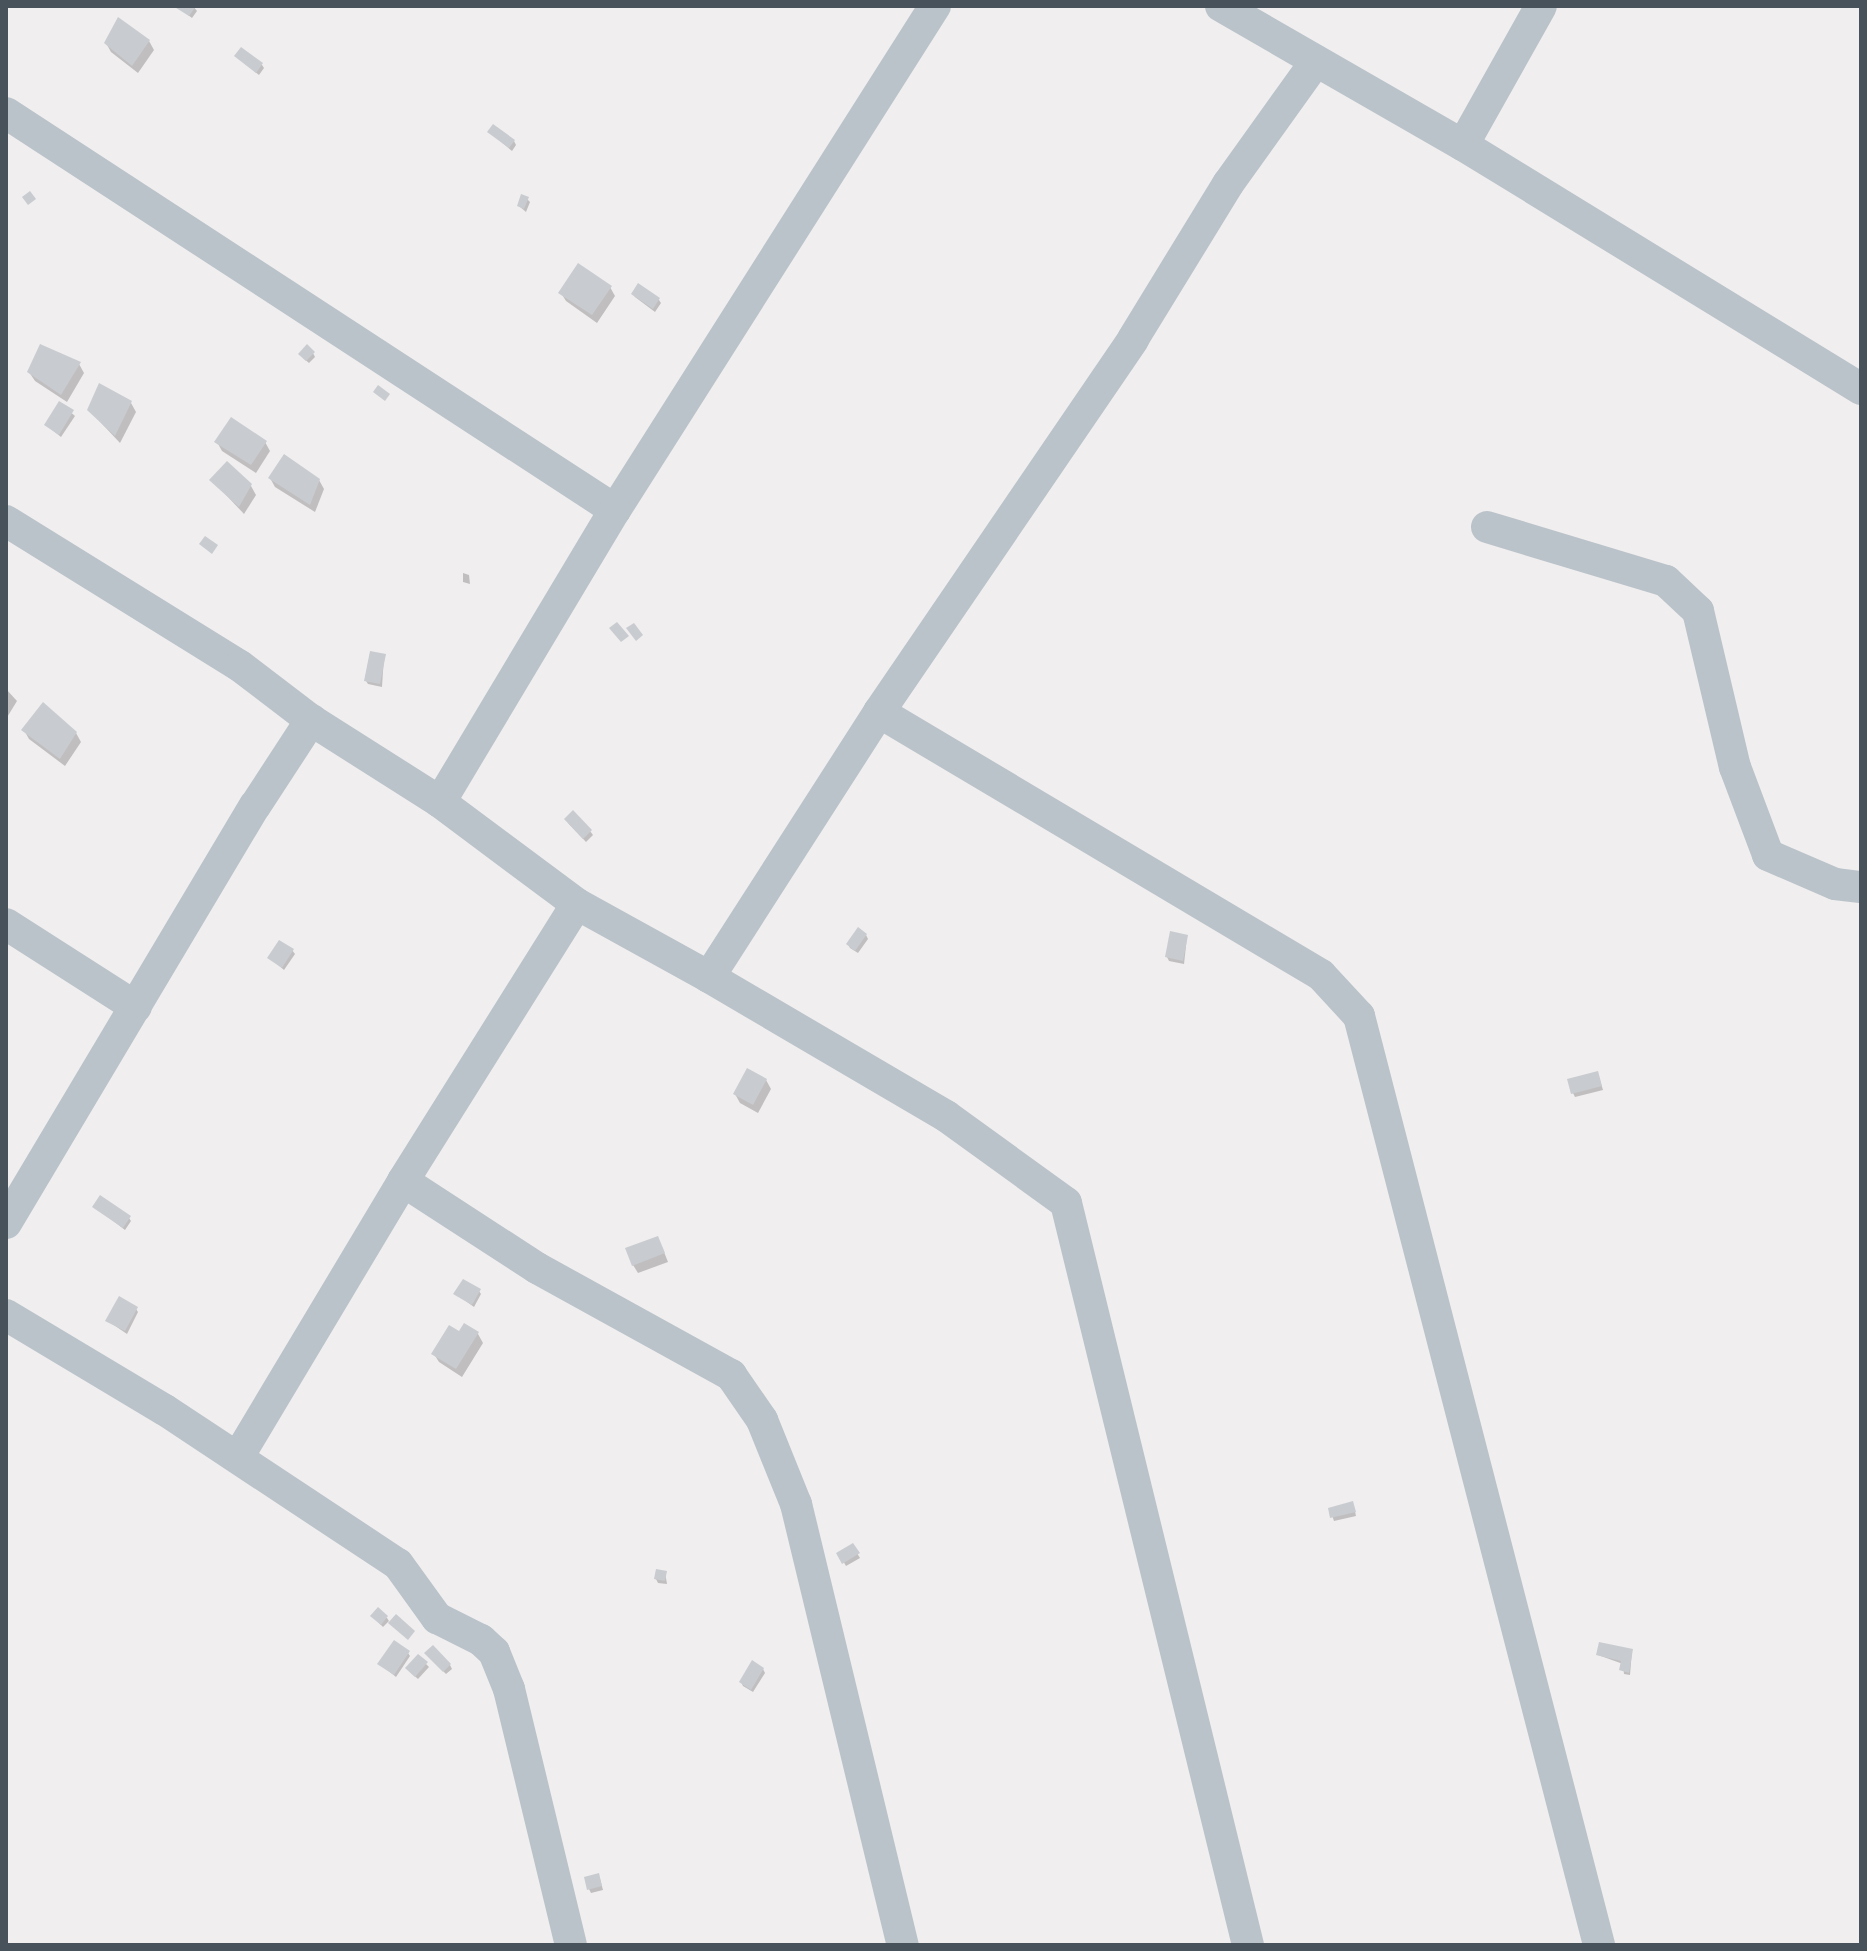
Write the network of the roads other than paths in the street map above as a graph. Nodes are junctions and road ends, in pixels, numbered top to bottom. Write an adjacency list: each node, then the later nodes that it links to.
1 (935, 6): 8 (street)
2 (1221, 6): 4 (street)
3 (1541, 6): 6 (street)
4 (1316, 61): 6 (street); 11 (street)
5 (6, 113): 8 (street)
6 (1463, 145): 7 (street)
7 (1861, 389)
8 (615, 510): 13 (street)
9 (6, 521): 12 (street)
10 (1487, 527): 14 (street)
11 (879, 712): 17 (street); 26 (street)
12 (311, 720): 13 (street); 18 (street)
13 (440, 802): 15 (street)
14 (1861, 887)
15 (577, 904): 17 (street); 19 (street)
16 (6, 924): 18 (street)
17 (709, 977): 25 (street)
18 (136, 1007): 20 (street)
19 (403, 1181): 22 (street); 23 (street)
20 (6, 1223)
21 (6, 1315): 22 (street)
22 (238, 1457): 24 (street)
23 (900, 1944)
24 (571, 1945)
25 (1248, 1945)
26 (1599, 1945)

